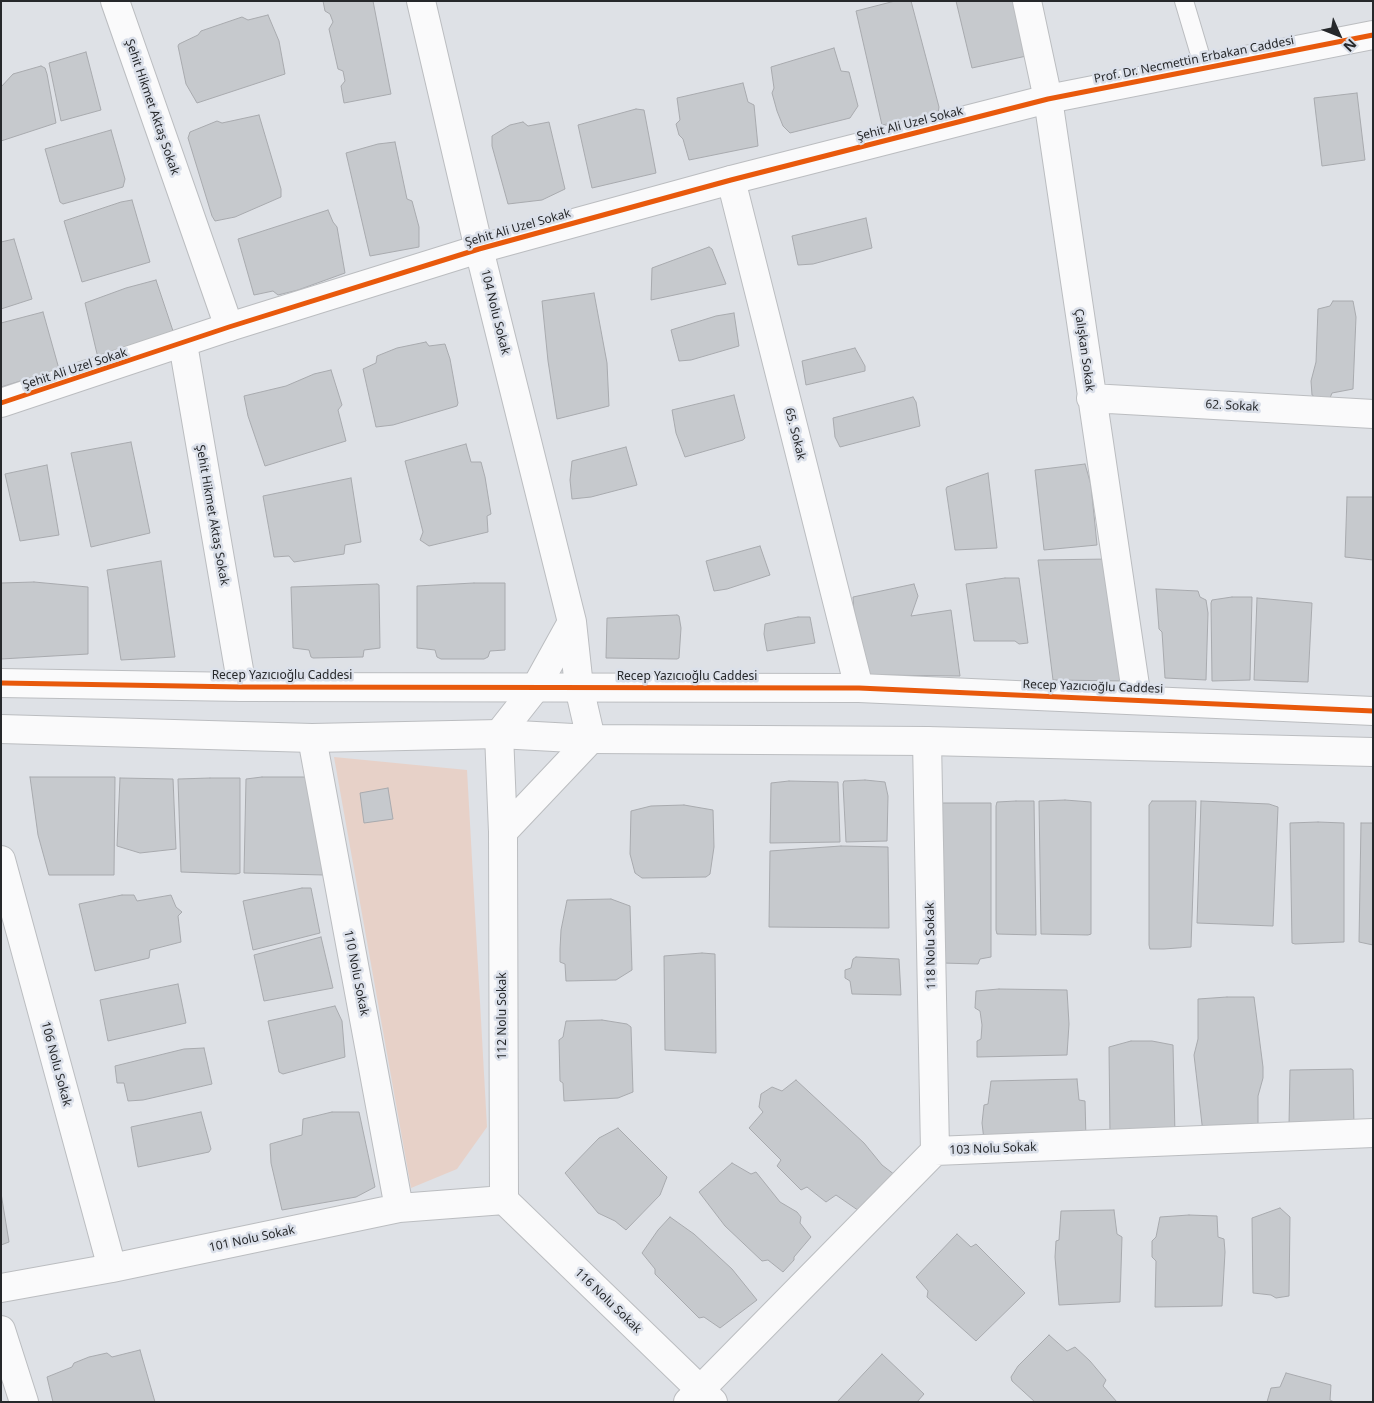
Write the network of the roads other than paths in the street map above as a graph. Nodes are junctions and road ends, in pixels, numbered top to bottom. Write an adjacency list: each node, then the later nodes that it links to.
1 (115, 1): 10 (street, Şehit Hikmet Aktaş Sokak)
2 (422, 1): 9 (street, 104 Nolu Sokak)
3 (1027, 1): 7 (street, Çalışkan Sokak)
4 (1184, 1): 6 (lane)
5 (1373, 35): 6 (street, Prof. Dr. Necmettin Erbakan Caddesi)
6 (1204, 68): 7 (street, Prof. Dr. Necmettin Erbakan Caddesi)
7 (1048, 99): 8 (street, Şehit Ali Uzel Sokak); 12 (street, Çalışkan Sokak)
8 (731, 180): 9 (street, Şehit Ali Uzel Sokak); 20 (street, 65. Sokak)
9 (479, 248): 10 (street, Şehit Ali Uzel Sokak); 15 (street, 104 Nolu Sokak)
10 (229, 327): 11 (street, Şehit Ali Uzel Sokak)
11 (183, 344): 13 (street, Şehit Ali Uzel Sokak); 17 (street, Şehit Hikmet Aktaş Sokak)
12 (1091, 398): 14 (street, 62. Sokak); 21 (street, Çalışkan Sokak)
13 (1, 403)
14 (1373, 414)
15 (572, 622): 18 (street); 19 (street, 104 Nolu Sokak)
16 (1, 683): 17 (street, Recep Yazıcıoğlu Caddesi)
17 (242, 687): 18 (street, Recep Yazıcıoğlu Caddesi)
18 (536, 687): 19 (street, Recep Yazıcıoğlu Caddesi); 24 (street)
19 (579, 687): 20 (street, Recep Yazıcıoğlu Caddesi); 26 (street, 104 Nolu Sokak)
20 (859, 688): 21 (street, Recep Yazıcıoğlu Caddesi)
21 (1137, 699): 22 (street, Recep Yazıcıoğlu Caddesi)
22 (1373, 711)
23 (1, 729): 25 (street)
24 (499, 734): 25 (street); 26 (street); 29 (street, 112 Nolu Sokak)
25 (312, 738): 34 (street, 110 Nolu Sokak)
26 (591, 739): 27 (street); 29 (street)
27 (927, 740): 28 (street); 32 (street, 118 Nolu Sokak)
28 (1373, 752)
29 (503, 832): 33 (street, 112 Nolu Sokak)
30 (1, 860): 35 (street, 106 Nolu Sokak)
31 (1373, 1133): 32 (street, 103 Nolu Sokak)
32 (935, 1151): 38 (street, 103 Nolu Sokak)
33 (504, 1200): 34 (street, 101 Nolu Sokak); 38 (street, 116 Nolu Sokak)
34 (399, 1208): 35 (street, 101 Nolu Sokak)
35 (112, 1268): 36 (street, 101 Nolu Sokak)
36 (1, 1288)
37 (1, 1330): 39 (street)
38 (701, 1398)
39 (24, 1402)

